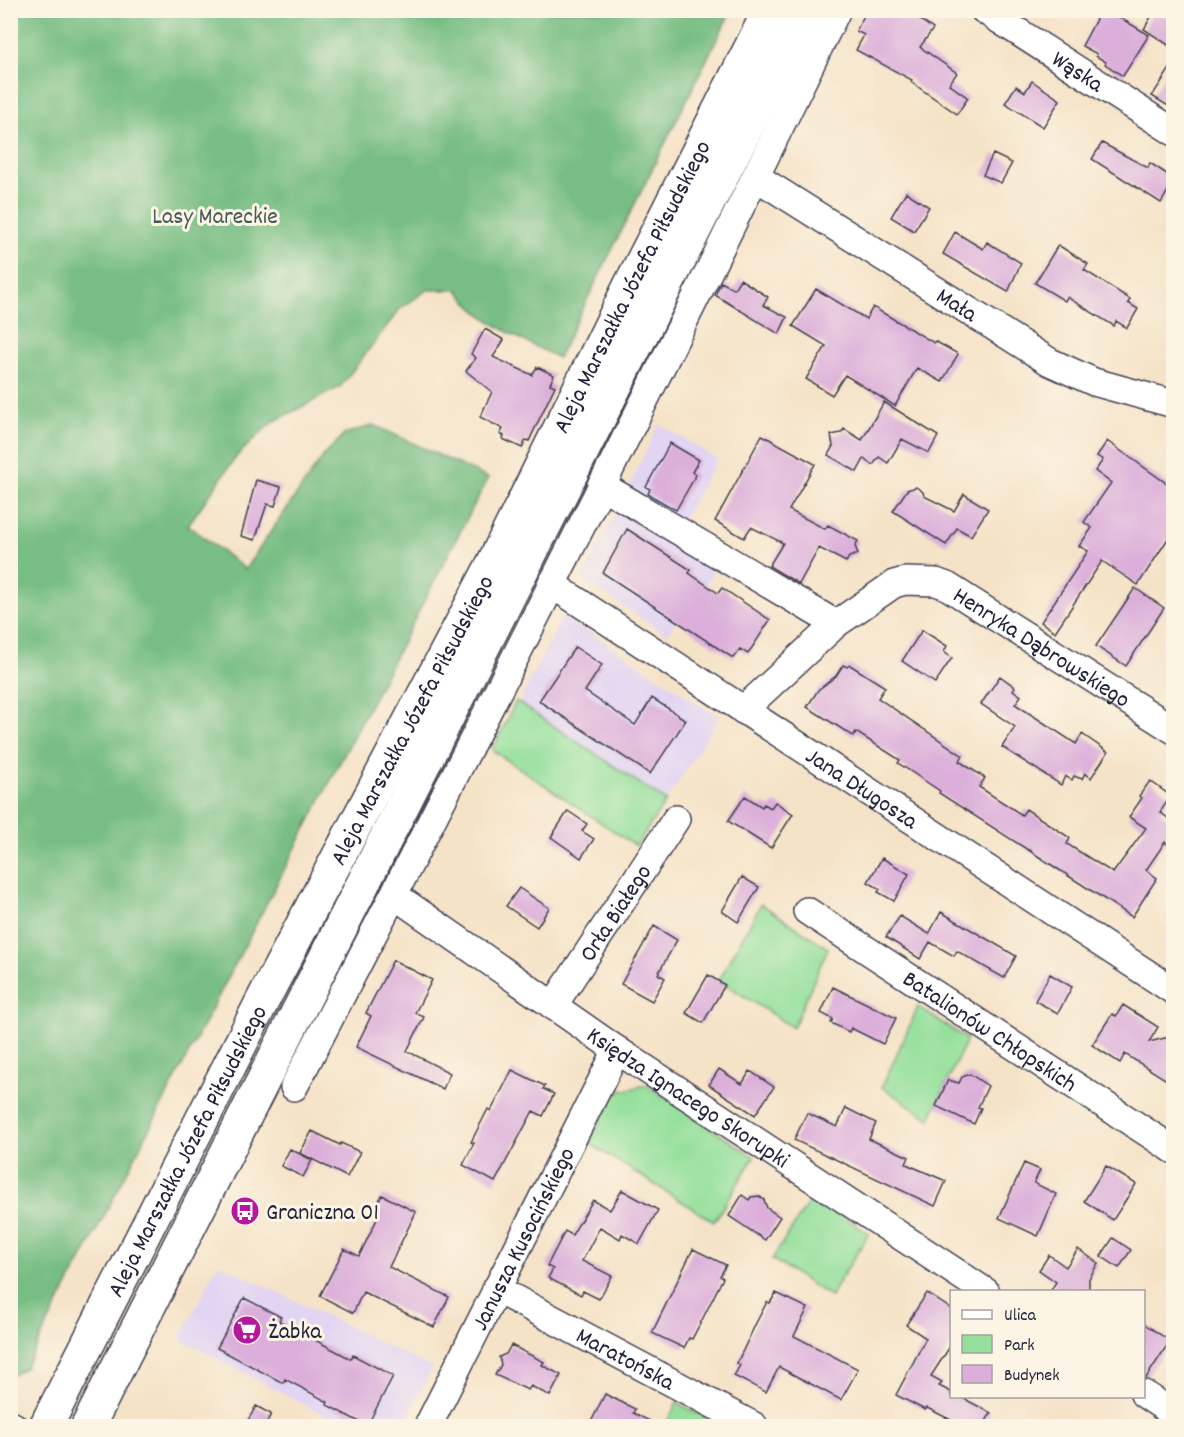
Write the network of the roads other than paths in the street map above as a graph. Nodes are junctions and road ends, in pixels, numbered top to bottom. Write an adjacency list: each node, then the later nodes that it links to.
1 (770, 10): 25 (main road, Aleja Marszałka Józefa Piłsudskiego)
2 (806, 10): 26 (main road, Aleja Marszałka Józefa Piłsudskiego)
3 (837, 10): 6 (street)
4 (984, 10): 5 (street, Wąska)
5 (1173, 132)
6 (756, 177): 7 (street, Mała); 8 (street)
7 (1173, 404)
8 (601, 485): 9 (street); 10 (street)
9 (551, 584): 11 (street, Jana Długosza); 14 (street)
10 (836, 624): 11 (street); 12 (street, Henryka Dąbrowskiego)
11 (743, 710): 16 (street, Jana Długosza)
12 (1173, 730)
13 (676, 819): 17 (street, Orła Białego)
14 (394, 895): 17 (street, Księdza Ignacego Skorupki); 19 (street)
15 (807, 911): 20 (street, Batalionów Chłopskich)
16 (1173, 991)
17 (553, 1006): 18 (street, Księdza Ignacego Skorupki)
18 (617, 1050): 21 (street, Janusza Kusocińskiego); 22 (street, Księdza Ignacego Skorupki)
19 (294, 1087)
20 (1173, 1150)
21 (496, 1288): 27 (street, Janusza Kusocińskiego); 28 (street, Maratońska)
22 (983, 1290)
23 (1145, 1395): 24 (street)
24 (1173, 1415): 29 (street)
25 (46, 1426)
26 (88, 1426)
27 (428, 1426)
28 (754, 1426)
29 (1160, 1426)

